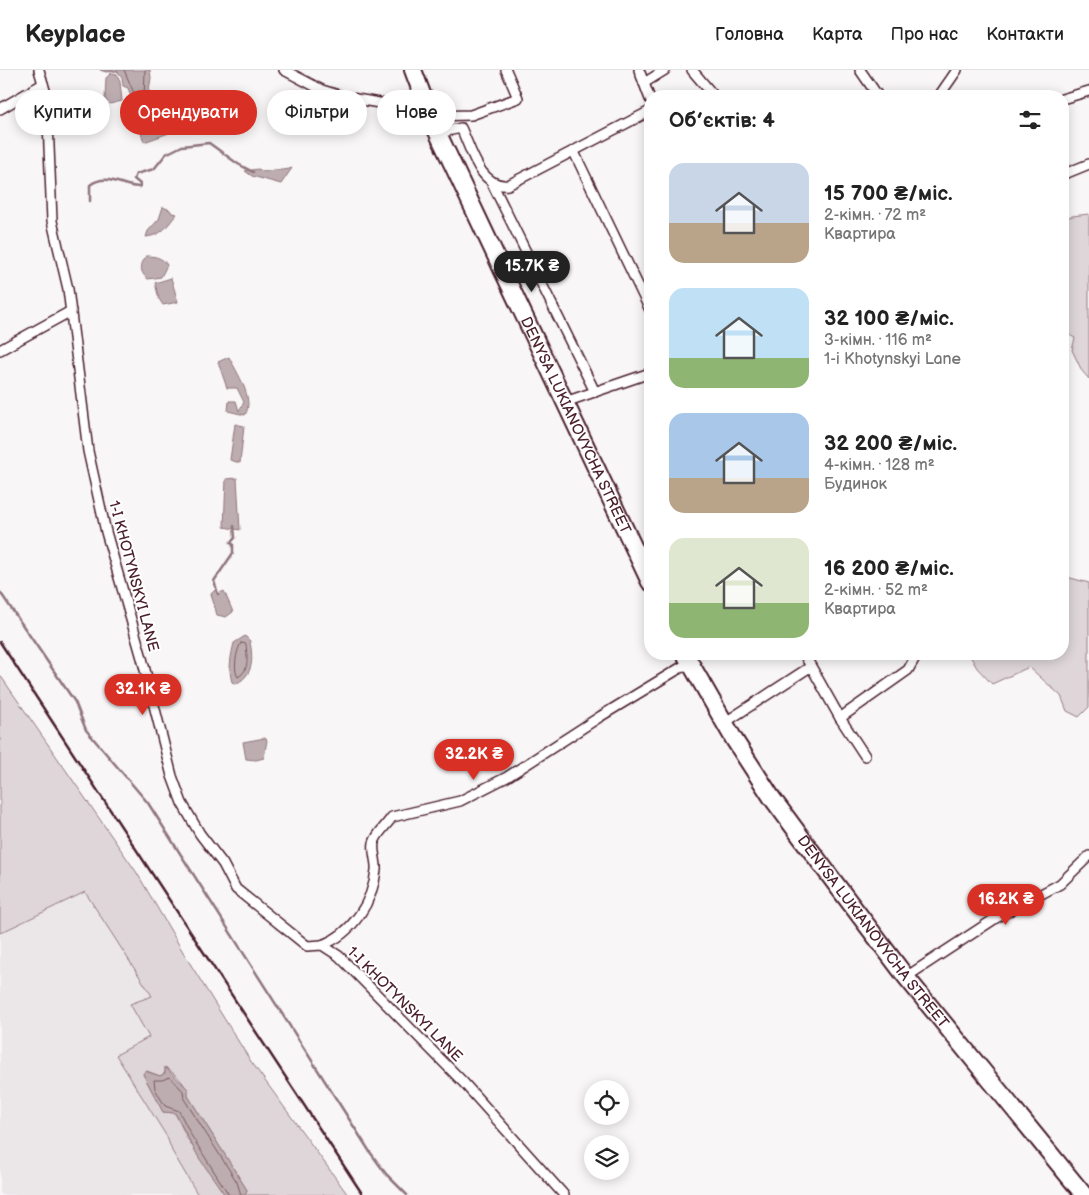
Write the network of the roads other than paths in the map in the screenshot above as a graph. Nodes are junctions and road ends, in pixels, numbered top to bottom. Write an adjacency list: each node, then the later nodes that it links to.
1 (39, 70): 11 (street, 1-I KHOTYNSKYI LANE)
2 (284, 70): 19 (street)
3 (413, 70): 12 (highway, DENYSA LUKIANOVYCHA STREET)
4 (506, 70): 22 (street)
5 (639, 70): 10 (street)
6 (666, 70): 10 (street)
7 (692, 70): 14 (street)
8 (860, 70): 15 (street)
9 (957, 70): 16 (street)
10 (644, 83): 13 (street)
11 (43, 84): 20 (street); 30 (street, 1-I KHOTYNSKYI LANE)
12 (420, 90)
13 (647, 90)
14 (709, 90)
15 (874, 90)
16 (943, 90)
17 (1089, 91): 18 (street)
18 (1069, 97)
19 (377, 103)
20 (0, 109)
21 (644, 114): 25 (street)
22 (456, 115)
23 (456, 129): 28 (street)
24 (439, 135): 34 (highway, DENYSA LUKIANOVYCHA STREET)
25 (574, 152): 28 (street); 29 (street)
26 (1089, 164): 27 (street)
27 (1069, 172)
28 (492, 183): 33 (street)
29 (644, 298)
30 (71, 311): 31 (street); 45 (street, 1-I KHOTYNSKYI LANE)
31 (0, 350)
32 (644, 375): 33 (street)
33 (595, 392): 34 (street)
34 (564, 402): 35 (highway, DENYSA LUKIANOVYCHA STREET)
35 (644, 569)
36 (685, 660): 45 (street)
37 (689, 660): 42 (highway, DENYSA LUKIANOVYCHA STREET)
38 (807, 660): 40 (street)
39 (914, 660): 41 (street)
40 (810, 667): 41 (street); 42 (street)
41 (840, 718): 43 (street)
42 (724, 723): 46 (highway, DENYSA LUKIANOVYCHA STREET)
43 (866, 756)
44 (1089, 856): 46 (street)
45 (322, 945): 47 (street, 1-I KHOTYNSKYI LANE)
46 (906, 978): 48 (highway, DENYSA LUKIANOVYCHA STREET)
47 (564, 1195)
48 (1084, 1195)

